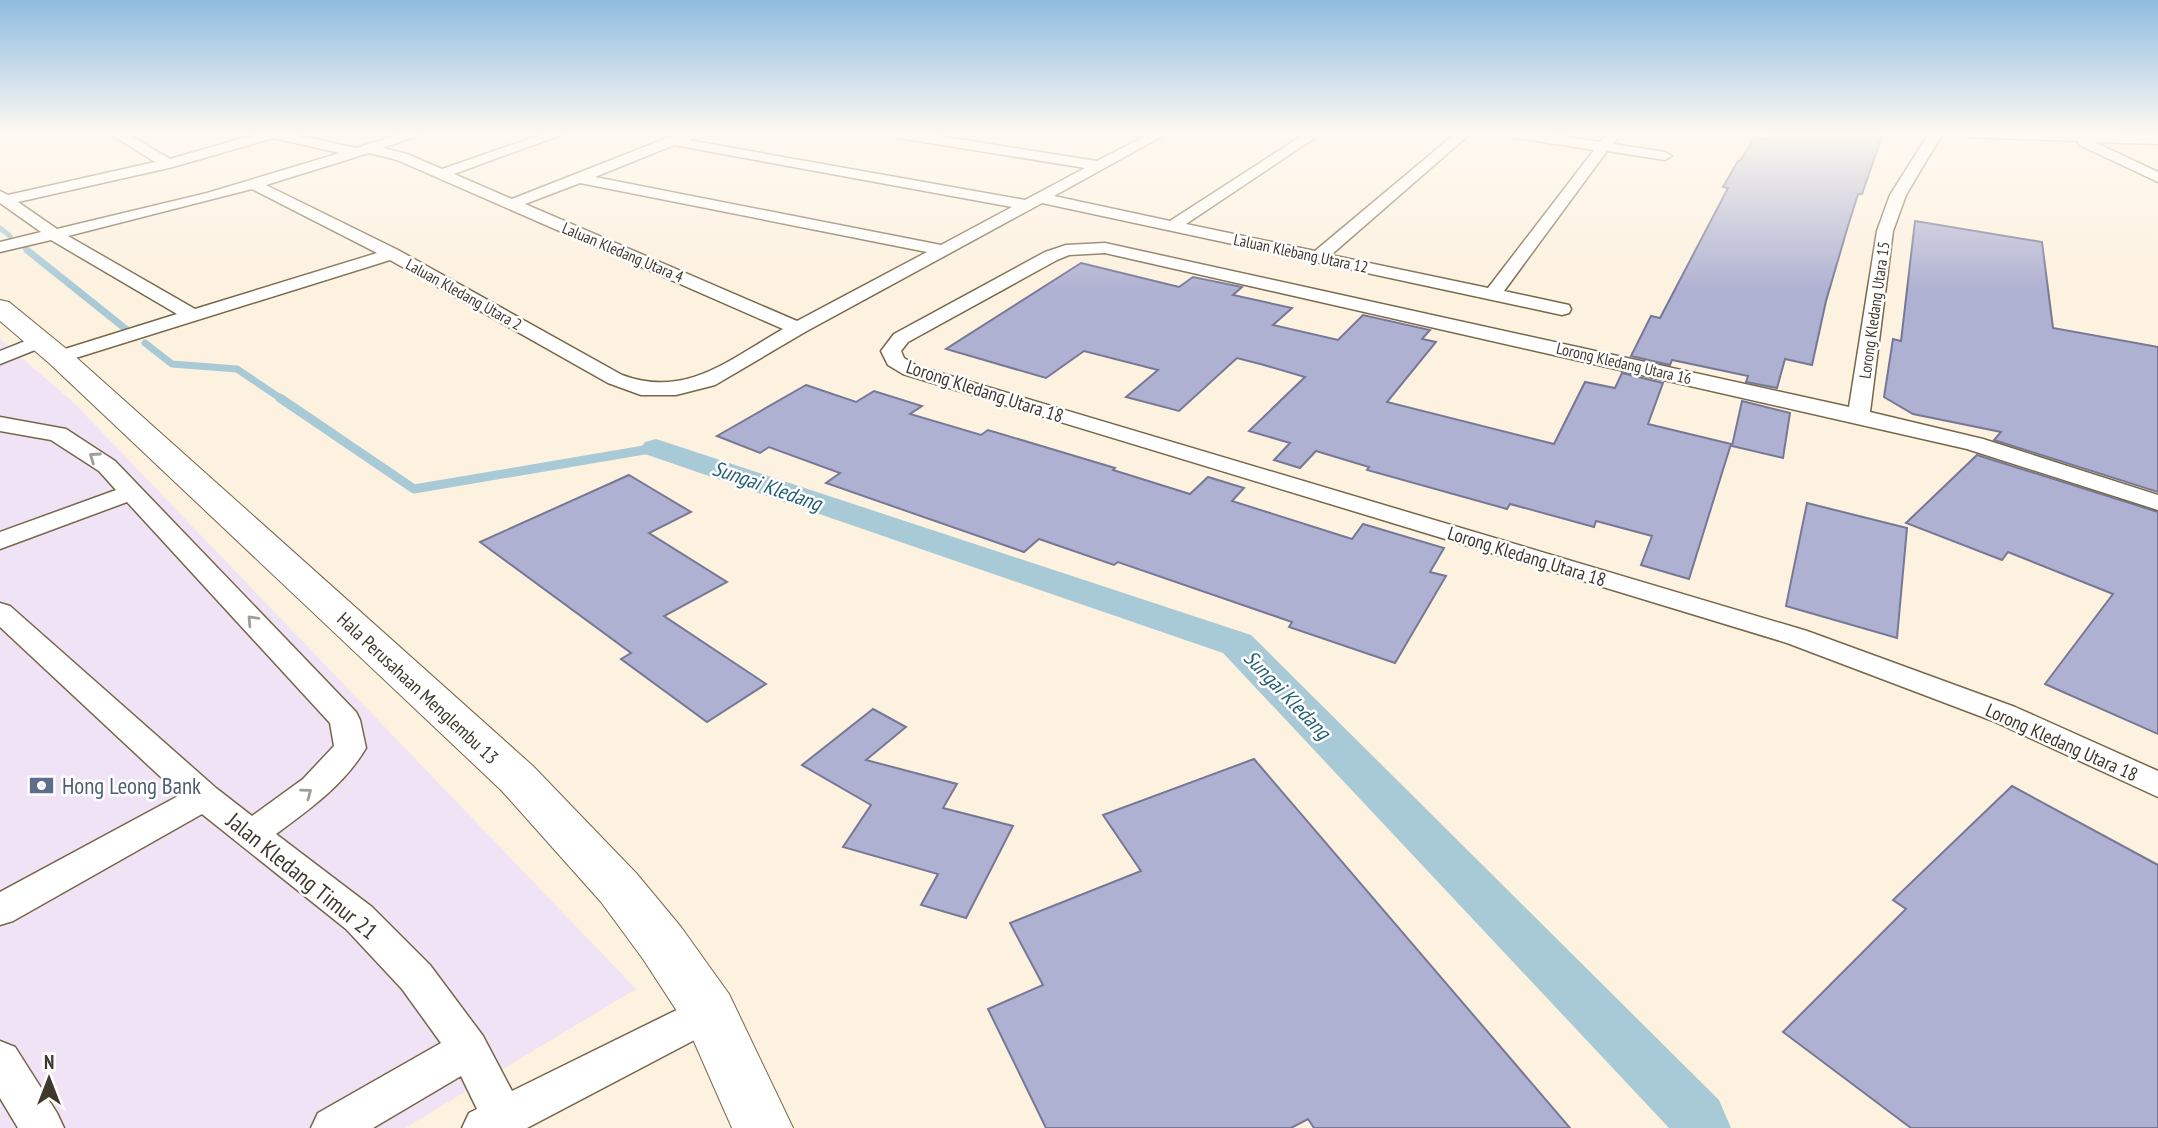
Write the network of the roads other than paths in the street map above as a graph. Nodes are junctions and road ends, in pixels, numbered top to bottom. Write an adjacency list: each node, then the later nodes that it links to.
1 (62, 186): 13 (street)
2 (252, 186): 17 (street)
3 (256, 186): 20 (street, Laluan Kledang Utara 2)
4 (468, 186): 15 (street, Laluan Kledang Utara 4)
5 (559, 186): 15 (street)
6 (618, 186): 19 (street)
7 (941, 186): 14 (street)
8 (1062, 186): 14 (street)
9 (1235, 186): 16 (street)
10 (1402, 186): 21 (street)
11 (1574, 186): 22 (street)
12 (1904, 186): 32 (street, Lorong Kledang Utara 15)
13 (2, 198): 17 (street)
14 (1033, 201): 16 (street, Laluan Klebang Utara 12); 19 (street)
15 (512, 204): 26 (street, Laluan Kledang Utara 4)
16 (1173, 226): 21 (street, Laluan Klebang Utara 12)
17 (55, 235): 18 (street); 25 (street)
18 (0, 247)
19 (943, 250): 26 (street)
20 (392, 254): 25 (street); 31 (street, Laluan Kledang Utara 2)
21 (1318, 257): 22 (street, Laluan Klebang Utara 12)
22 (1493, 294): 24 (street, Laluan Klebang Utara 12)
23 (0, 308): 28 (street, Hala Perusahaan Menglembu 13)
24 (1562, 309)
25 (192, 316): 28 (street)
26 (798, 328): 31 (street)
27 (0, 348): 28 (street)
28 (48, 350): 30 (street); 42 (street, Hala Perusahaan Menglembu 13)
29 (891, 351): 32 (street, Lorong Kledang Utara 16); 38 (street, Lorong Kledang Utara 18)
30 (0, 358)
31 (676, 389)
32 (1859, 415): 35 (street, Lorong Kledang Utara 16)
33 (0, 424): 34 (street, one-way to 33)
34 (132, 492): 36 (street); 40 (street, one-way to 34)
35 (2158, 503)
36 (0, 541)
37 (0, 612): 39 (street, Jalan Kledang Timur 21)
38 (2158, 785)
39 (204, 797): 40 (street, Jalan Kledang Timur 21); 41 (street)
40 (252, 834): 43 (street, Jalan Kledang Timur 21)
41 (0, 909)
42 (709, 1012): 45 (street); 48 (street, Hala Perusahaan Menglembu 13)
43 (469, 1049): 45 (street, Jalan Kledang Timur 21); 47 (street)
44 (0, 1060): 46 (street)
45 (493, 1122)
46 (42, 1128)
47 (333, 1128)
48 (763, 1128)

